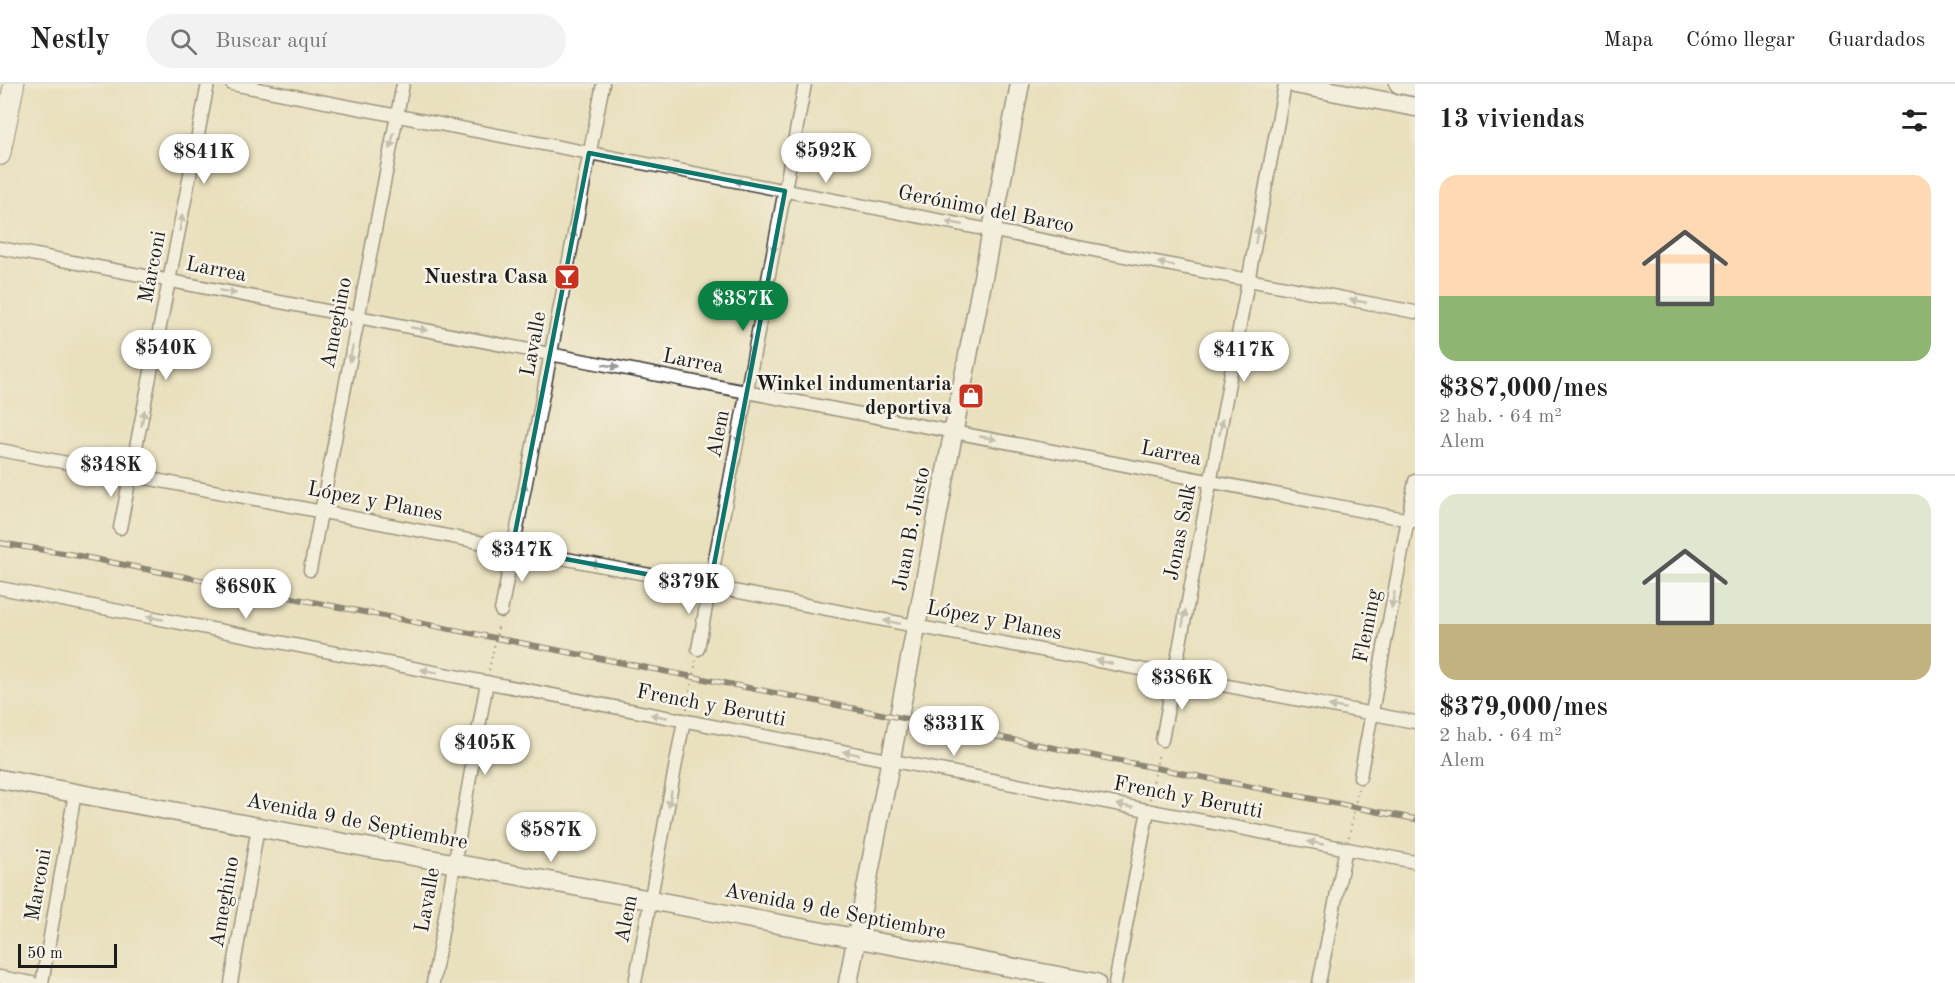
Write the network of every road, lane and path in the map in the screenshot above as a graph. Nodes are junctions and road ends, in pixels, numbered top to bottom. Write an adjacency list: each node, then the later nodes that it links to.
1 (14, 84): 15 (main road)
2 (208, 84): 20 (street, Marconi, one-way to 2)
3 (232, 84): 13 (street, Gerónimo del Barco)
4 (403, 84): 13 (street, Ameghino)
5 (603, 84): 14 (street, Lavalle)
6 (805, 84): 16 (street, Alem)
7 (1020, 84): 17 (street, Juan B. Justo)
8 (1286, 84): 19 (street, Jonas Salk, one-way to 8)
9 (1295, 84): 12 (street)
10 (1399, 84): 11 (street)
11 (1415, 87)
12 (1415, 107)
13 (397, 116): 14 (street, Gerónimo del Barco); 22 (street, Ameghino, one-way to 22)
14 (589, 153): 16 (street, Gerónimo del Barco, one-way to 14); 23 (street, Lavalle, one-way to 14)
15 (0, 155)
16 (785, 191): 17 (street, Gerónimo del Barco, one-way to 16); 24 (street, Alem, one-way to 24)
17 (992, 231): 19 (street, Gerónimo del Barco, one-way to 17); 25 (street, Juan B. Justo)
18 (0, 248): 20 (street, Larrea)
19 (1248, 280): 21 (street, Gerónimo del Barco, one-way to 19); 28 (street, Jonas Salk, one-way to 19)
20 (170, 281): 22 (street, Larrea, one-way to 22); 27 (street, Marconi, one-way to 20)
21 (1415, 312)
22 (358, 317): 23 (street, Larrea, one-way to 23); 30 (street, Ameghino, one-way to 30)
23 (552, 354): 24 (street, Larrea, one-way to 24); 33 (street, Lavalle, one-way to 23)
24 (747, 392): 25 (street, Larrea); 35 (street, Alem, one-way to 35)
25 (954, 432): 28 (street, Larrea, one-way to 28); 38 (street, Juan B. Justo)
26 (0, 450): 27 (street, López y Planes)
27 (132, 475): 30 (street, López y Planes); 32 (street, Marconi)
28 (1210, 481): 31 (street, Larrea); 40 (street, Jonas Salk, one-way to 28)
29 (1415, 481): 31 (street, Fleming)
30 (321, 512): 33 (street, López y Planes); 34 (street, Ameghino)
31 (1411, 520): 42 (street, Fleming, one-way to 42)
32 (120, 528)
33 (512, 549): 35 (street, López y Planes, one-way to 33); 37 (street, Lavalle)
34 (310, 570)
35 (710, 586): 38 (street, López y Planes, one-way to 35); 39 (street, Alem)
36 (0, 588): 41 (street, French y Berutti, one-way to 36)
37 (501, 612): 41 (path)
38 (916, 626): 40 (street, López y Planes, one-way to 38); 46 (street, Juan B. Justo)
39 (698, 649): 43 (path)
40 (1173, 676): 42 (street, López y Planes, one-way to 40); 45 (street, Jonas Salk)
41 (487, 682): 43 (street, French y Berutti, one-way to 41); 54 (street, Lavalle)
42 (1371, 714): 44 (street, López y Planes); 47 (street, Fleming)
43 (684, 720): 46 (street, French y Berutti, one-way to 43); 55 (street, Alem, one-way to 55)
44 (1415, 722)
45 (1162, 740): 50 (path)
46 (891, 760): 50 (street, French y Berutti, one-way to 46); 56 (street, Juan B. Justo)
47 (1360, 777): 52 (path)
48 (0, 779): 49 (street, Avenida 9 de Septiembre)
49 (75, 793): 51 (street, Avenida 9 de Septiembre); 59 (street, Marconi)
50 (1148, 810): 52 (street, French y Berutti, one-way to 50); 65 (street)
51 (258, 827): 54 (street, Avenida 9 de Septiembre); 60 (street, Ameghino)
52 (1347, 848): 53 (street, French y Berutti); 66 (street)
53 (1415, 862)
54 (455, 864): 55 (street, Avenida 9 de Septiembre); 61 (street, Lavalle)
55 (650, 900): 56 (street, Avenida 9 de Septiembre); 62 (street, Alem)
56 (856, 939): 63 (street, Juan B. Justo); 64 (street, Avenida 9 de Septiembre)
57 (0, 977): 58 (street)
58 (32, 983)
59 (42, 983)
60 (231, 983)
61 (433, 983)
62 (634, 983)
63 (848, 983)
64 (1096, 983)
65 (1115, 983)
66 (1319, 983)

